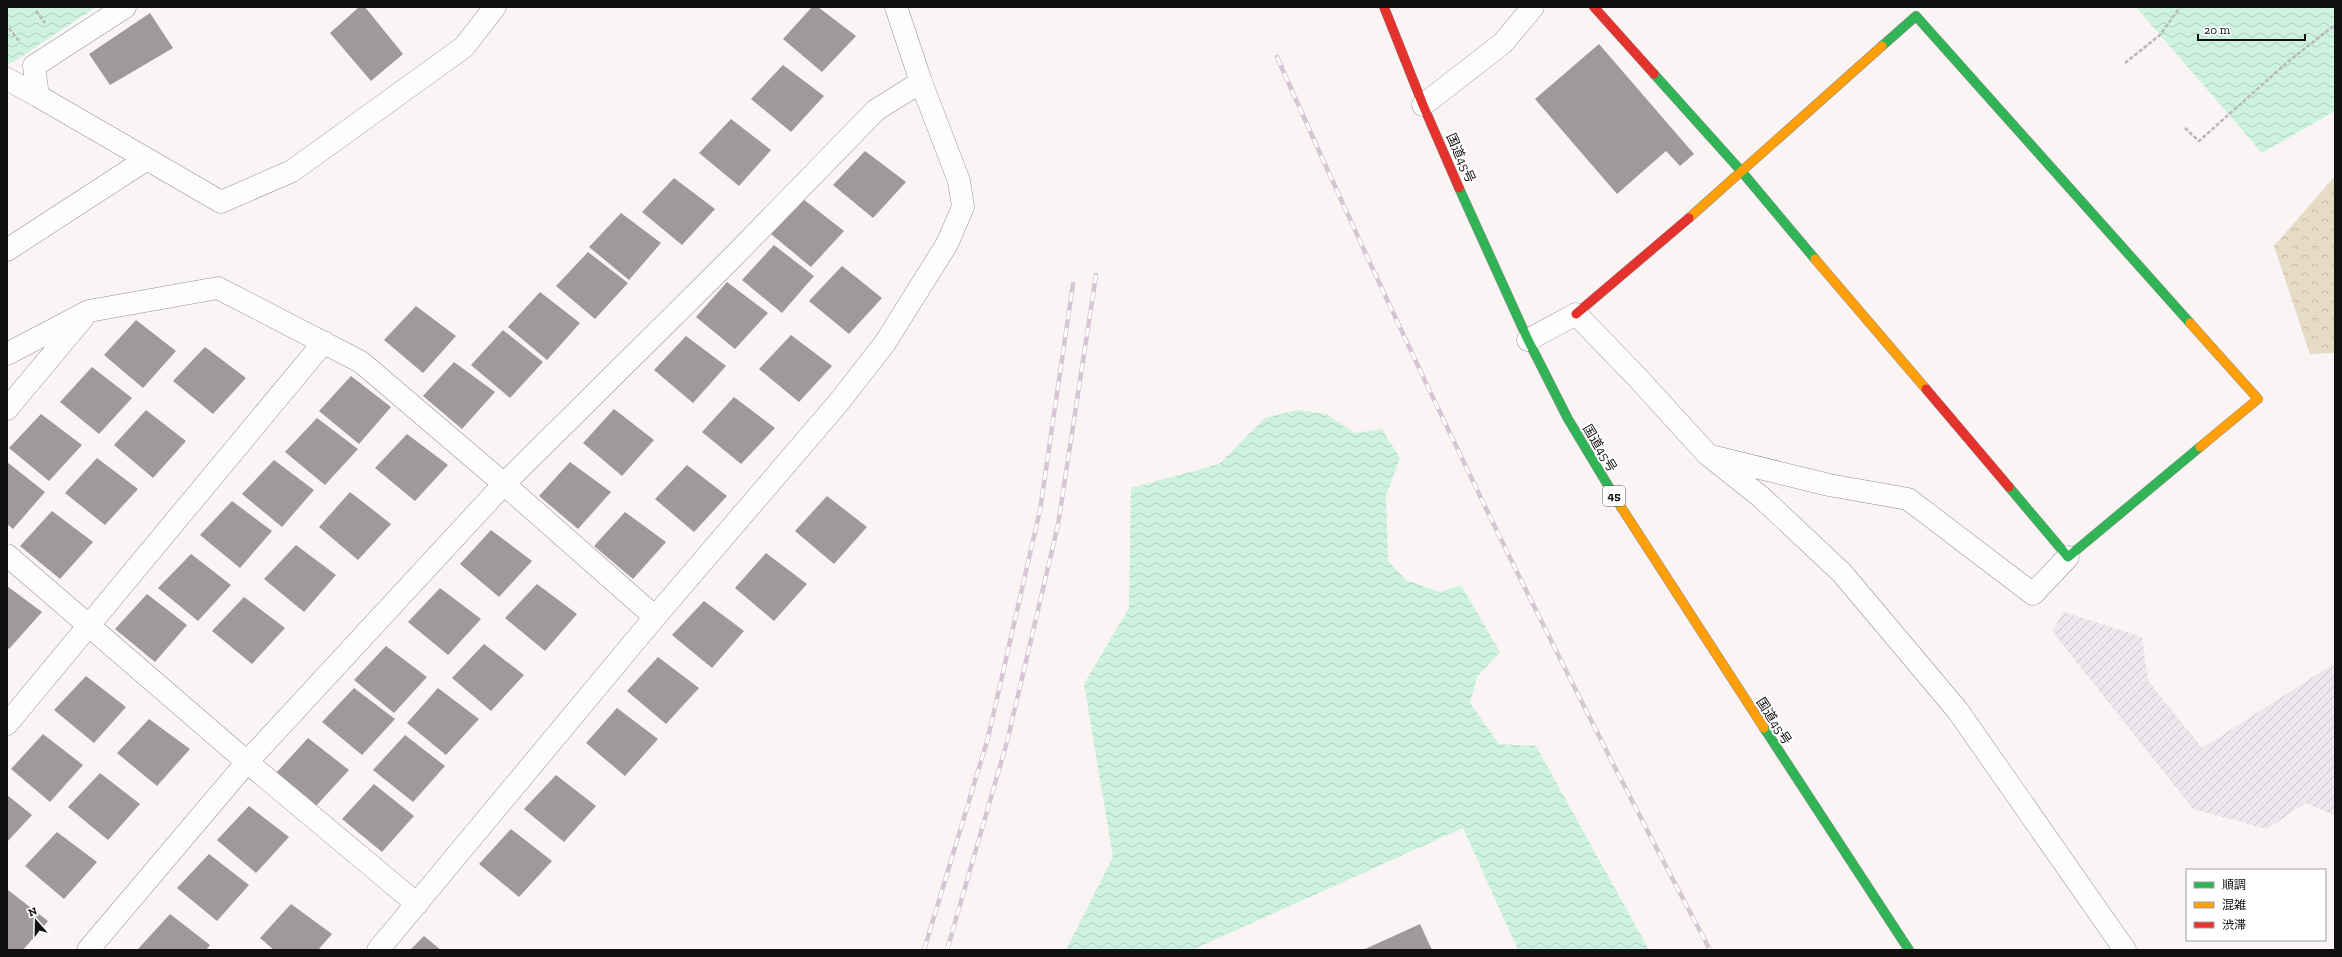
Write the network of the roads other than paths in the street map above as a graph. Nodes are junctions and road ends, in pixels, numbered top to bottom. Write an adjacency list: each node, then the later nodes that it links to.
1 (125, 7): 10 (street)
2 (495, 7): 12 (street)
3 (896, 7): 9 (street)
4 (1384, 7): 11 (main road, 国道45号 / 45)
5 (1533, 7): 11 (street)
6 (1594, 7): 13 (main road)
7 (1913, 11): 13 (main road); 24 (main road)
8 (7, 79): 10 (street)
9 (921, 82): 22 (street); 25 (street)
10 (38, 96): 12 (street)
11 (1423, 105): 17 (main road, 国道45号 / 45)
12 (147, 159): 14 (street)
13 (1742, 172): 16 (main road); 24 (main road)
14 (7, 250)
15 (89, 311): 18 (street); 19 (street); 20 (street)
16 (1576, 314): 17 (street); 21 (street)
17 (1528, 340): 32 (main road, 国道45号 / 45)
18 (324, 342): 22 (street); 26 (street)
19 (7, 354)
20 (7, 409)
21 (1708, 455): 24 (street); 33 (street)
22 (504, 484): 25 (street); 28 (street)
23 (7, 554): 26 (street)
24 (2068, 557)
25 (655, 617): 29 (street)
26 (90, 624): 27 (street); 28 (street)
27 (7, 724)
28 (248, 762): 29 (street); 30 (street)
29 (416, 904): 31 (street)
30 (88, 950)
31 (378, 950)
32 (1909, 950)
33 (2126, 950)

